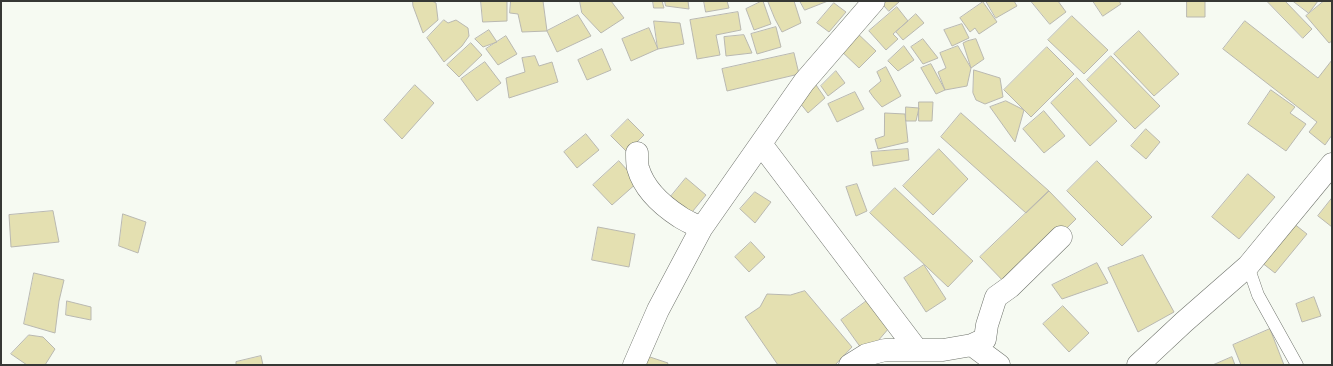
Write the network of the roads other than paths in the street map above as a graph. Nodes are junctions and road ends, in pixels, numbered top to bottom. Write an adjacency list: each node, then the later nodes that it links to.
1 (874, 1): 2 (street)
2 (761, 144): 5 (street); 9 (street)
3 (637, 153): 5 (street)
4 (1332, 164): 7 (street)
5 (701, 229): 10 (street)
6 (1061, 237): 8 (street)
7 (1248, 266): 13 (street); 14 (lane)
8 (972, 345): 9 (street); 12 (street)
9 (917, 350): 11 (street)
10 (634, 365)
11 (850, 365)
12 (999, 365)
13 (1138, 365)
14 (1297, 365)

